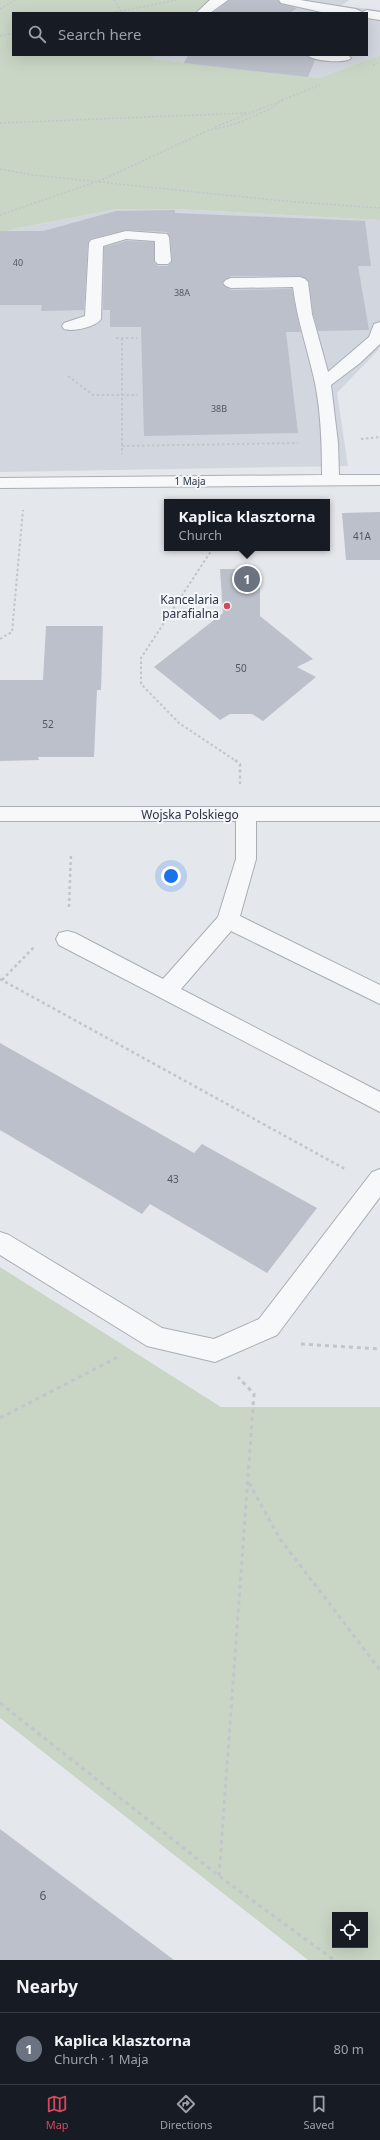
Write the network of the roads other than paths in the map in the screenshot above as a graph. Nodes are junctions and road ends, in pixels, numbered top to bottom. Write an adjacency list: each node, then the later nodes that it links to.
1 (222, 0): 4 (street)
2 (285, 0): 3 (street)
3 (323, 4): 5 (street)
4 (203, 12)
5 (352, 12)
6 (368, 14): 7 (street)
7 (380, 16)
8 (324, 56): 9 (street)
9 (344, 58)
10 (164, 261): 12 (street)
11 (231, 283): 14 (street)
12 (70, 326)
13 (380, 327): 14 (street)
14 (323, 384): 15 (street)
15 (331, 480): 16 (street, 1 Maja); 17 (street, 1 Maja)
16 (380, 480)
17 (0, 482)
18 (0, 814): 19 (street, Wojska Polskiego)
19 (246, 814): 20 (street, Wojska Polskiego); 21 (street)
20 (380, 814)
21 (228, 920): 23 (street); 24 (street)
22 (66, 939): 23 (street)
23 (166, 991): 25 (street)
24 (380, 995)
25 (380, 1103)
26 (378, 1182): 27 (street)
27 (0, 1242)

